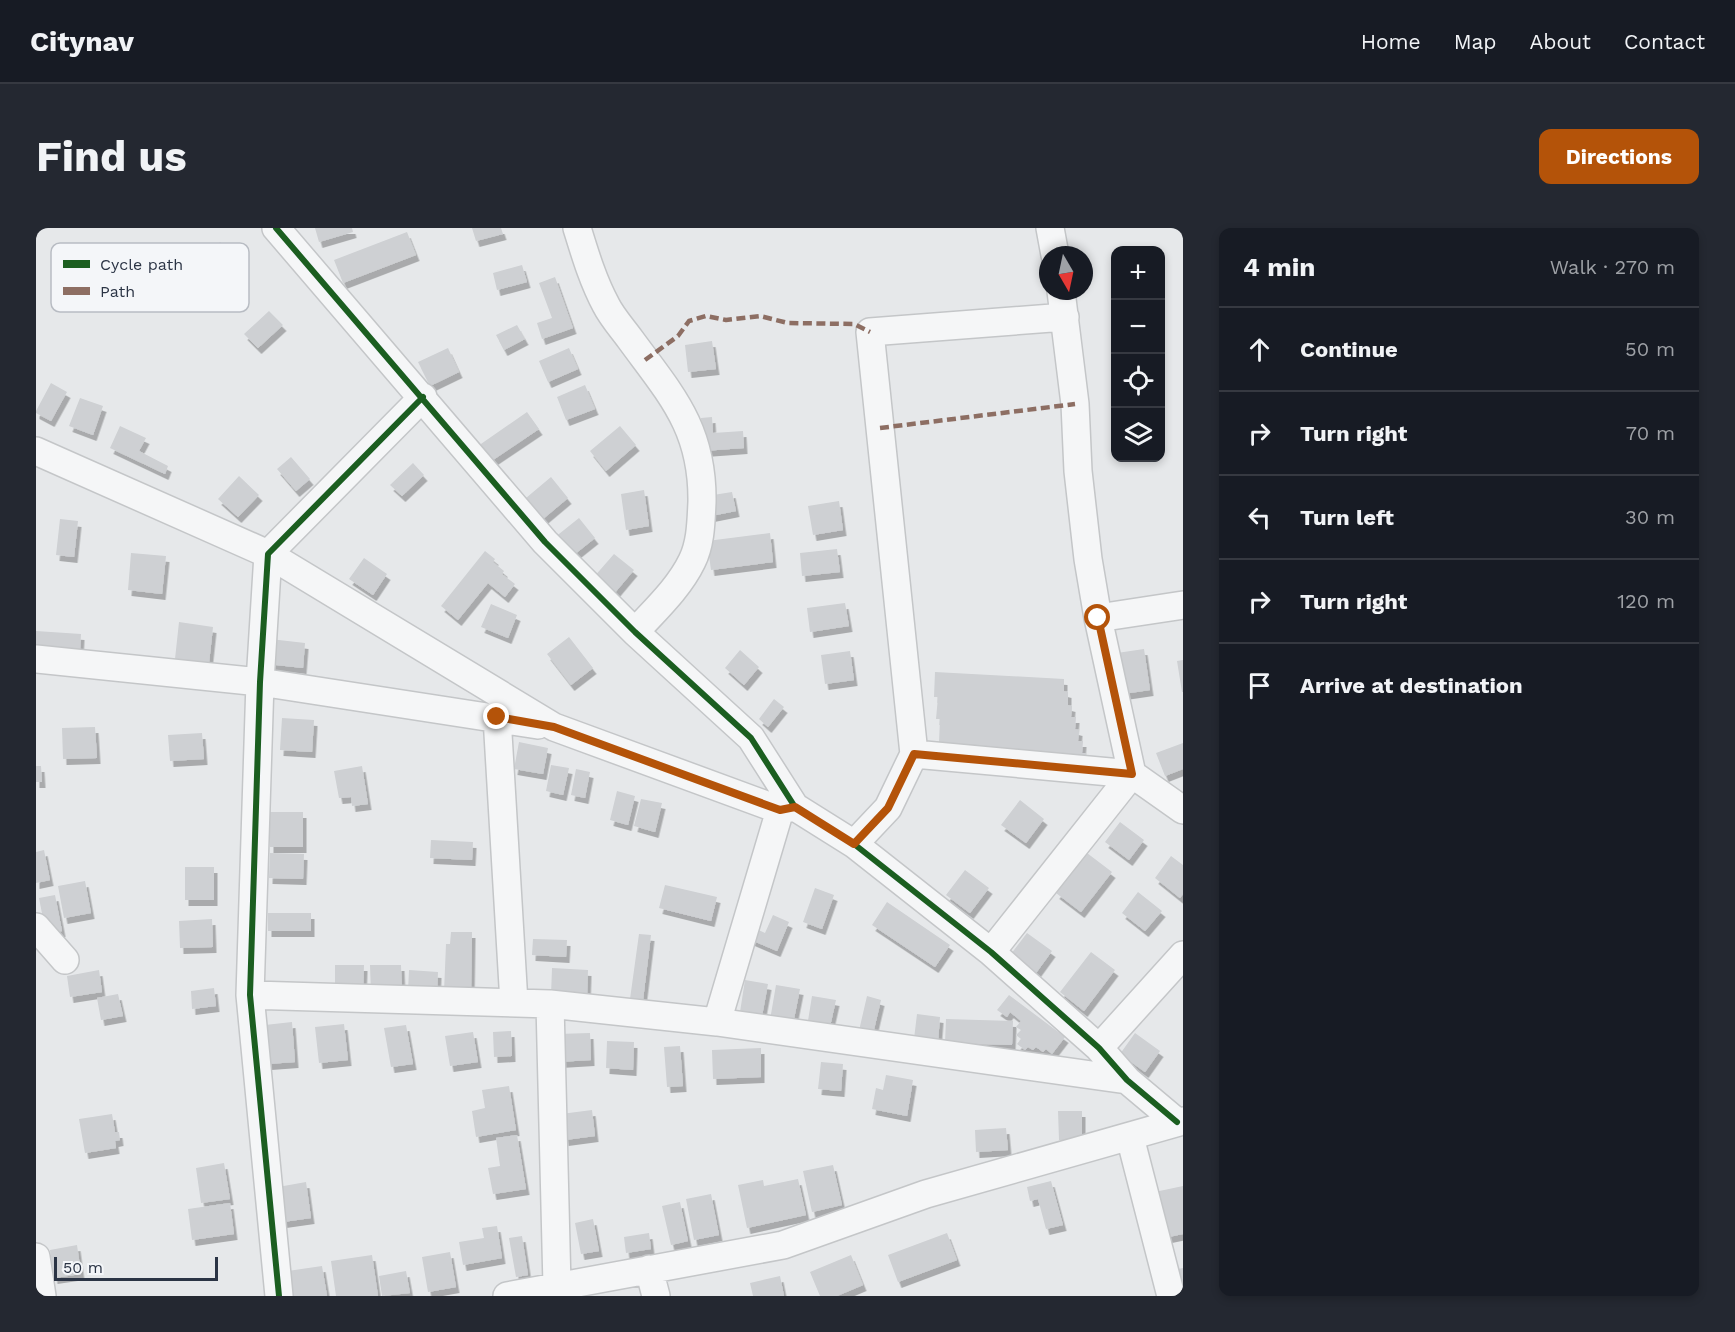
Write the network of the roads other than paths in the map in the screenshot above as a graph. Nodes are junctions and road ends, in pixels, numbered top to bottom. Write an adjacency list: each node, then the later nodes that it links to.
1 (276, 228): 6 (street)
2 (577, 228): 11 (street)
3 (1050, 228): 4 (street)
4 (1053, 246)
5 (1063, 304): 10 (street); 16 (street)
6 (423, 397): 8 (street); 11 (street)
7 (36, 451): 8 (street)
8 (268, 554): 13 (street); 15 (street)
9 (1183, 605): 10 (street)
10 (1098, 618): 17 (street)
11 (635, 632): 18 (street)
12 (36, 659): 13 (street)
13 (260, 682): 14 (street); 25 (street)
14 (497, 717): 15 (street); 26 (street)
15 (554, 727): 18 (street)
16 (914, 754): 17 (street); 20 (street)
17 (1132, 774): 19 (street); 22 (street)
18 (788, 809): 20 (street); 28 (street)
19 (1183, 810)
20 (854, 844): 22 (street)
21 (36, 927): 24 (street)
22 (991, 952): 29 (street)
23 (1183, 955): 29 (street)
24 (65, 960)
25 (250, 995): 26 (street); 37 (street)
26 (514, 1003): 27 (street)
27 (550, 1004): 28 (street); 35 (street)
28 (717, 1022): 30 (street)
29 (1099, 1048): 30 (street)
30 (1127, 1080): 31 (street)
31 (1180, 1121): 32 (street)
32 (1130, 1137): 34 (street); 40 (street)
33 (36, 1257): 36 (street)
34 (649, 1269): 35 (street); 39 (street)
35 (557, 1286): 38 (street)
36 (42, 1296)
37 (279, 1296)
38 (507, 1296)
39 (656, 1296)
40 (1171, 1296)

